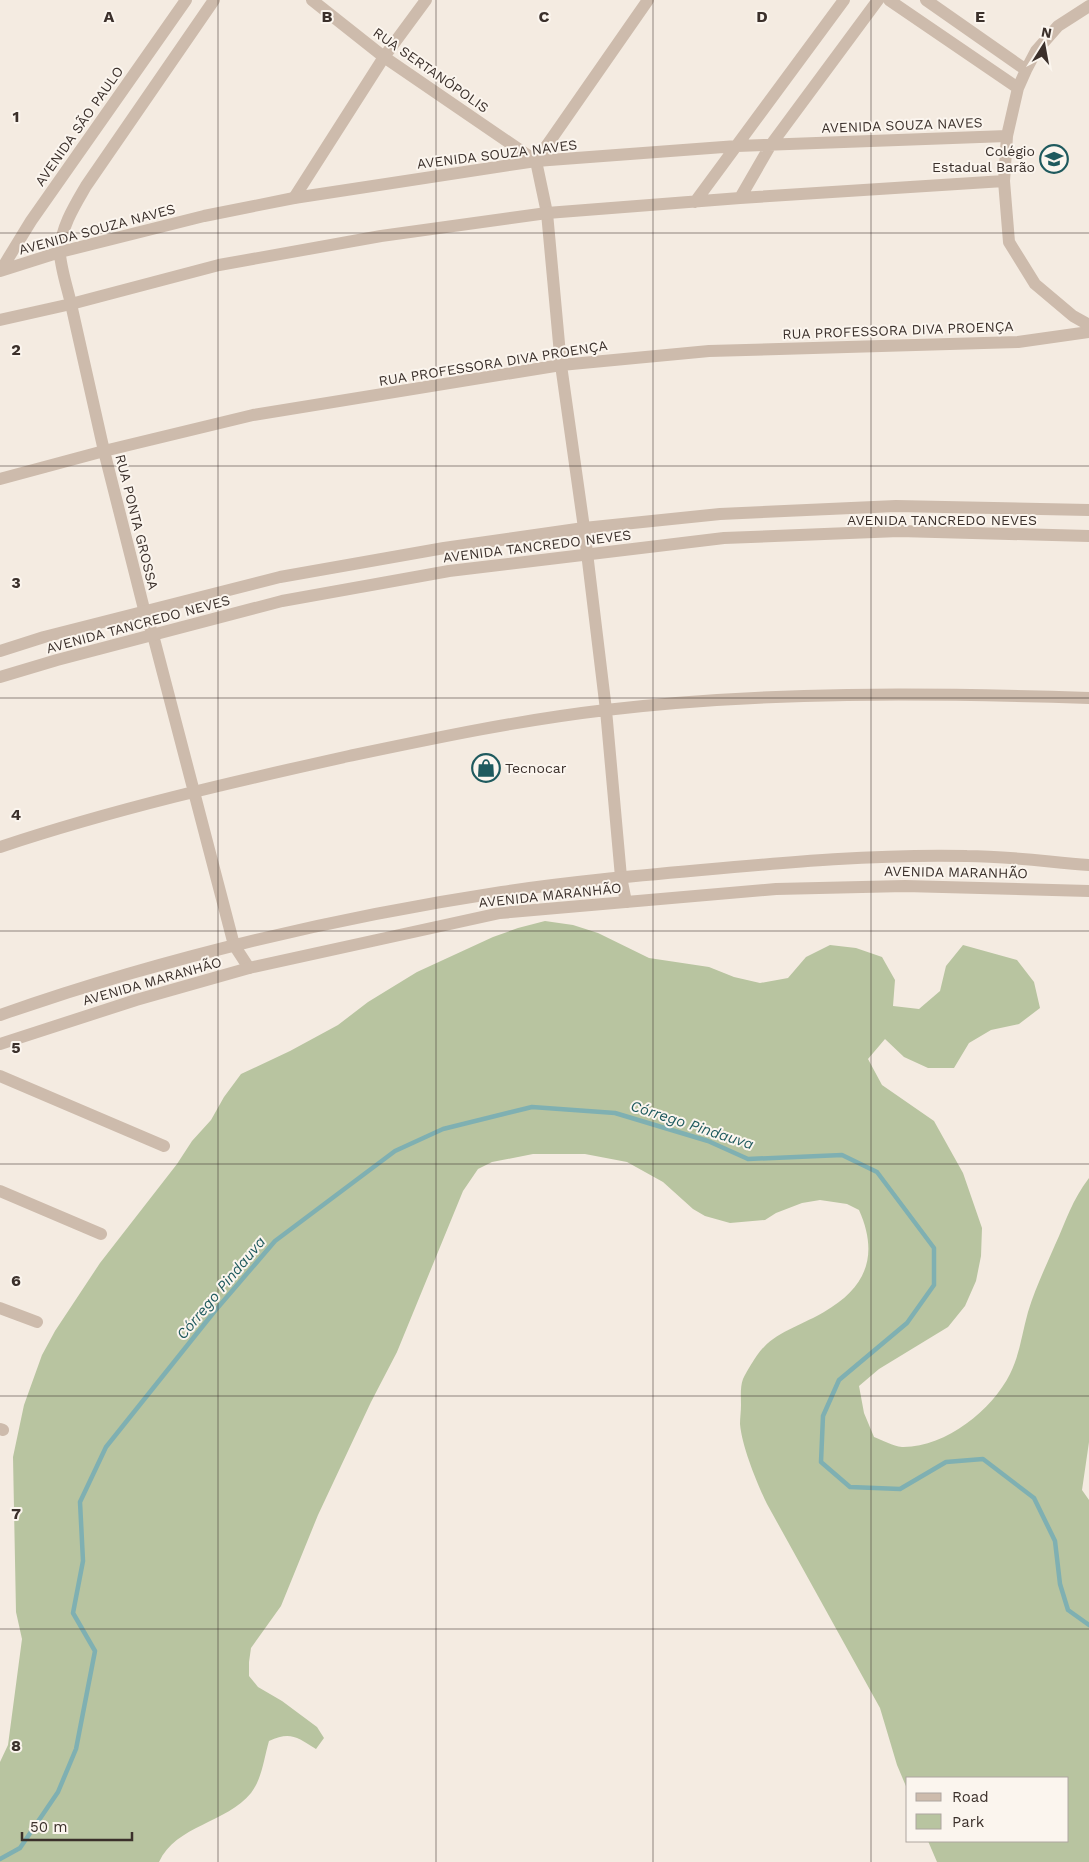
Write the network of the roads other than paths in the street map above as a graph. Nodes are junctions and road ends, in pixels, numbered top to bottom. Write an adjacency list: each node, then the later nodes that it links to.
1 (186, 0): 24 (street, AVENIDA SÃO PAULO)
2 (214, 0): 23 (street)
3 (312, 0): 11 (street, RUA SERTANÓPOLIS)
4 (426, 0): 11 (street)
5 (648, 0): 17 (street)
6 (844, 0): 15 (street)
7 (878, 0): 16 (street)
8 (889, 0): 13 (street)
9 (926, 0): 12 (street)
10 (1089, 6): 12 (street)
11 (384, 57): 17 (street, RUA SERTANÓPOLIS); 19 (street)
12 (1026, 70): 13 (street)
13 (1018, 88): 14 (street)
14 (1007, 136): 16 (street, AVENIDA SOUZA NAVES); 18 (street)
15 (737, 146): 16 (street, AVENIDA SOUZA NAVES); 17 (street, AVENIDA SOUZA NAVES); 21 (street)
16 (770, 146): 20 (street)
17 (536, 161): 19 (street, AVENIDA SOUZA NAVES); 22 (street)
18 (1004, 181): 20 (street); 27 (street)
19 (294, 198): 23 (street, AVENIDA SOUZA NAVES)
20 (740, 198): 21 (street)
21 (695, 202): 22 (street)
22 (547, 214): 25 (street); 29 (street)
23 (60, 252): 24 (street, AVENIDA SOUZA NAVES); 25 (street, RUA PONTA GROSSA)
24 (0, 270)
25 (71, 304): 26 (street); 30 (street, RUA PONTA GROSSA)
26 (0, 320)
27 (1089, 325)
28 (1089, 332): 29 (street, RUA PROFESSORA DIVA PROENÇA)
29 (561, 365): 30 (street, RUA PROFESSORA DIVA PROENÇA); 33 (street)
30 (104, 451): 31 (street, RUA PROFESSORA DIVA PROENÇA); 36 (street, RUA PONTA GROSSA)
31 (0, 479)
32 (1089, 510): 33 (street, AVENIDA TANCREDO NEVES)
33 (584, 528): 35 (street); 36 (street, AVENIDA TANCREDO NEVES)
34 (1089, 536): 35 (street, AVENIDA TANCREDO NEVES)
35 (588, 555): 37 (street, AVENIDA TANCREDO NEVES); 41 (street)
36 (144, 613): 37 (street, RUA PONTA GROSSA); 38 (street, AVENIDA TANCREDO NEVES)
37 (153, 635): 39 (street, AVENIDA TANCREDO NEVES); 42 (street, RUA PONTA GROSSA)
38 (0, 651)
39 (0, 677)
40 (1089, 698): 41 (street)
41 (606, 710): 42 (street); 45 (street)
42 (193, 791): 43 (street); 48 (street, RUA PONTA GROSSA)
43 (0, 847)
44 (1089, 865): 45 (street, AVENIDA MARANHÃO)
45 (621, 877): 47 (street); 48 (street, AVENIDA MARANHÃO)
46 (1089, 891): 47 (street, AVENIDA MARANHÃO)
47 (626, 902): 49 (street, AVENIDA MARANHÃO)
48 (234, 945): 49 (street, RUA PONTA GROSSA); 50 (street, AVENIDA MARANHÃO)
49 (249, 968): 51 (street, AVENIDA MARANHÃO)
50 (0, 1015)
51 (0, 1044)
52 (0, 1076): 53 (street)
53 (164, 1146)
54 (0, 1191): 55 (street)
55 (101, 1234)
56 (0, 1308): 57 (street)
57 (37, 1322)

